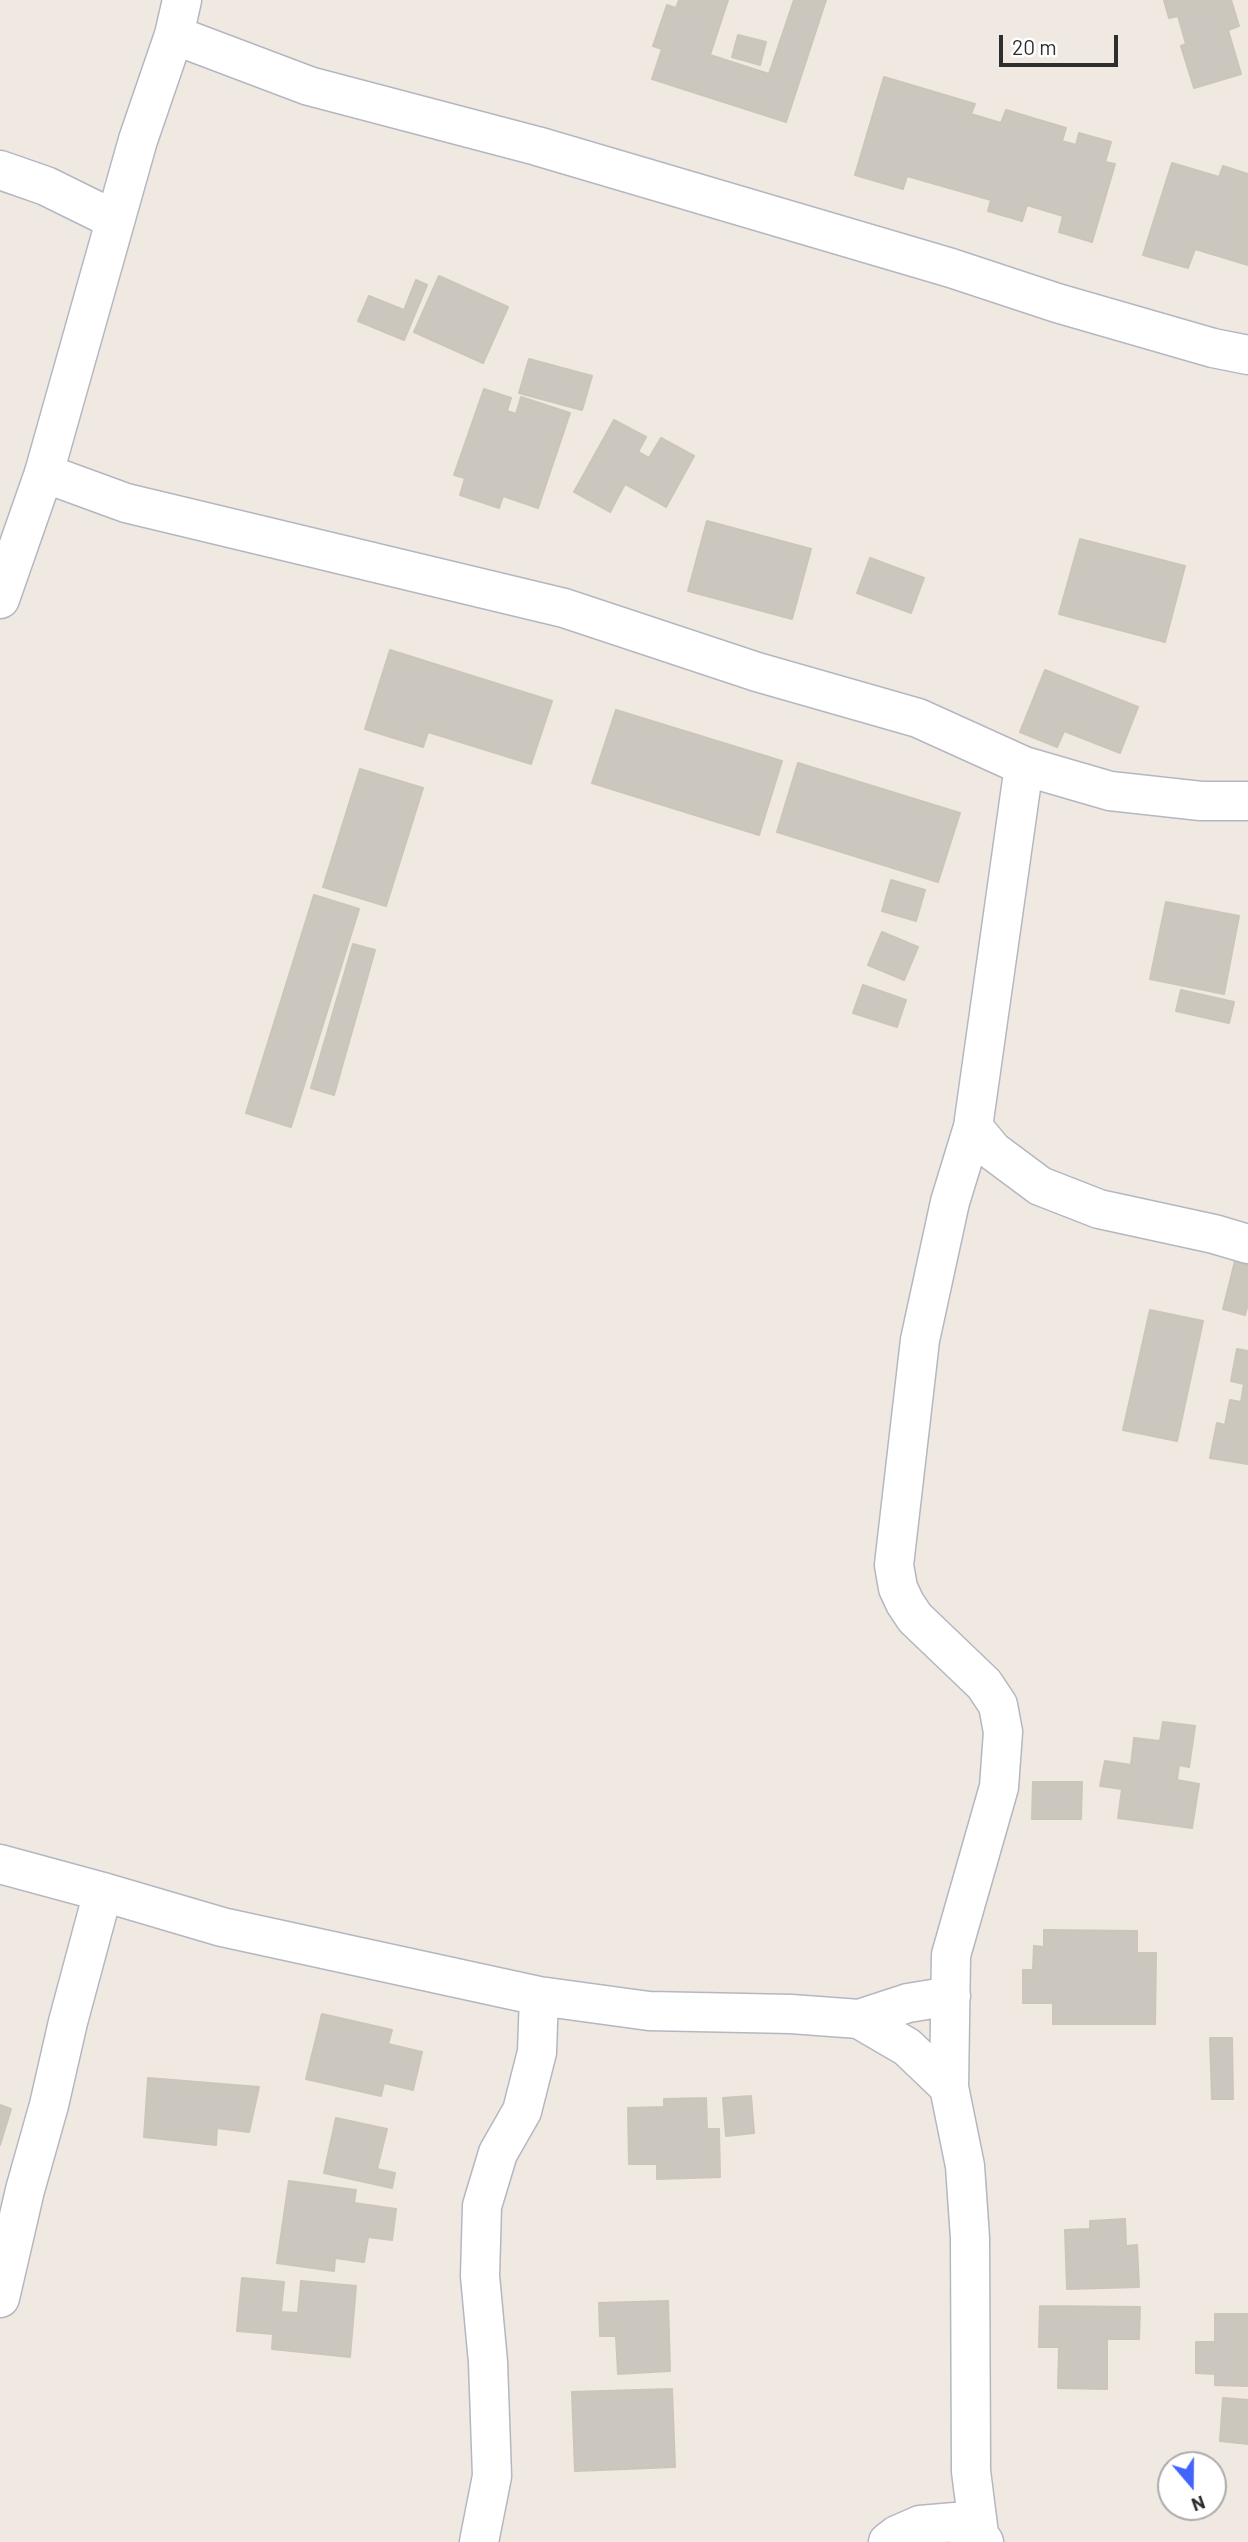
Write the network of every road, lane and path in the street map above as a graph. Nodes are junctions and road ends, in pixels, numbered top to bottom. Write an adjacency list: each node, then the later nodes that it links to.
1 (178, 18): 3 (street); 4 (street)
2 (0, 170): 3 (street)
3 (115, 220): 5 (street)
4 (1248, 355)
5 (44, 473): 6 (street); 7 (street)
6 (0, 599)
7 (1024, 766): 8 (street); 9 (street)
8 (1248, 801)
9 (973, 1127): 10 (street); 14 (street)
10 (1248, 1244)
11 (0, 1864): 12 (street)
12 (103, 1892): 13 (street); 17 (street)
13 (539, 1996): 15 (street); 19 (street)
14 (951, 1996): 15 (street); 16 (street)
15 (859, 2019): 16 (street)
16 (949, 2087): 18 (street)
17 (2, 2276)
18 (981, 2541): 20 (street)
19 (479, 2542)
20 (888, 2542)

